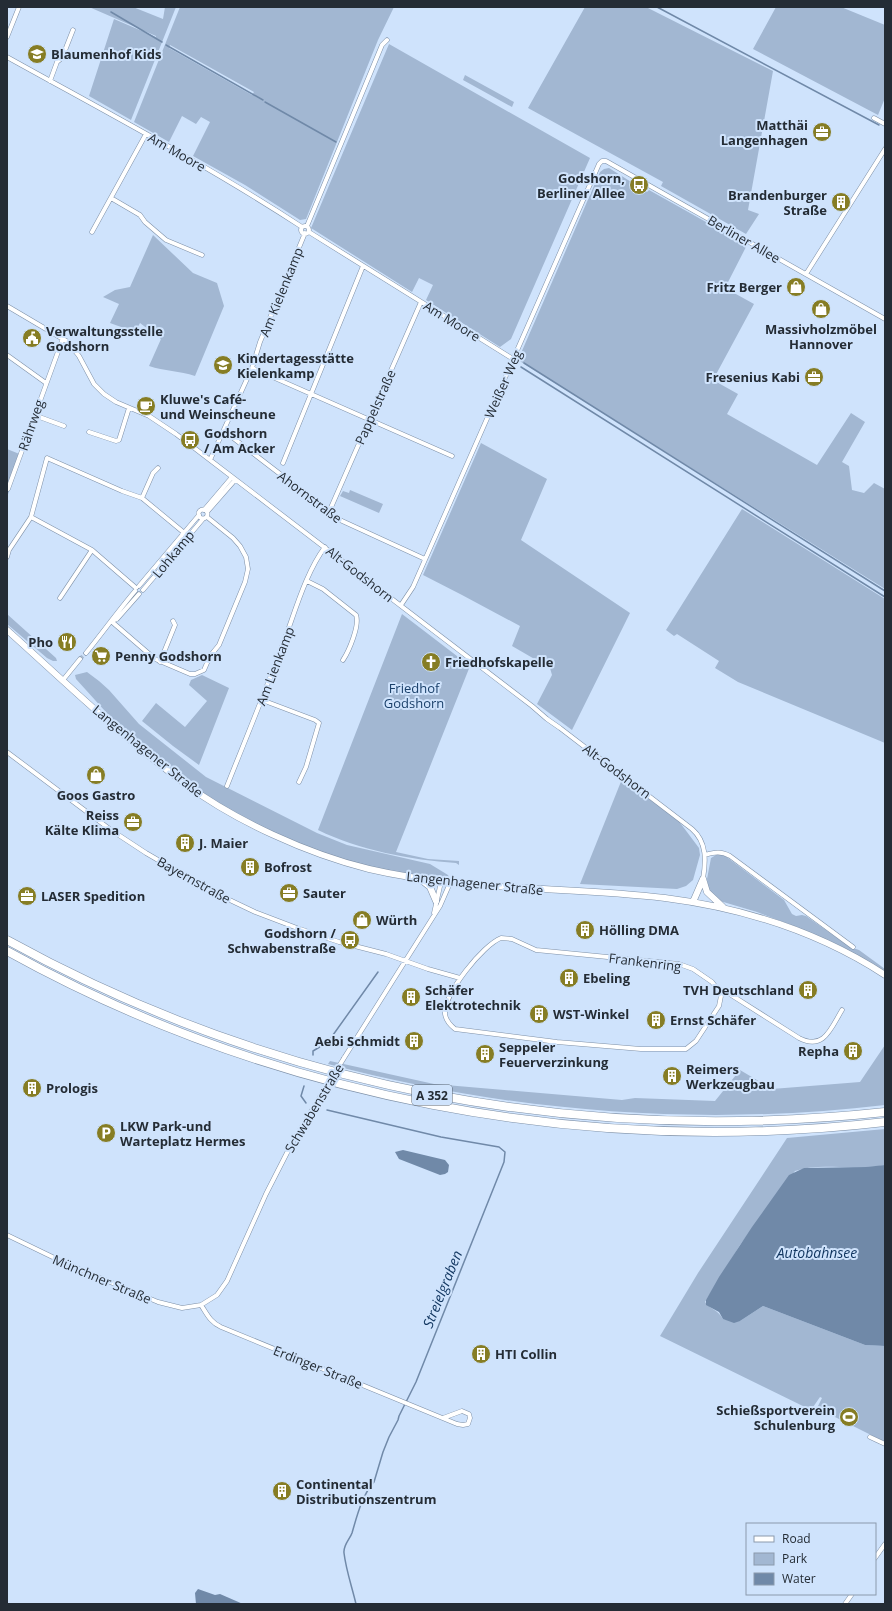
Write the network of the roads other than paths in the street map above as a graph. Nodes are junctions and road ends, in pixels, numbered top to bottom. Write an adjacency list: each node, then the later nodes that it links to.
1 (19, 7): 3 (street)
2 (72, 30): 6 (street)
3 (7, 37)
4 (387, 40): 13 (street)
5 (7, 57): 6 (street, Am Moore)
6 (50, 81): 9 (street, Am Moore)
7 (874, 118): 8 (street)
8 (885, 124)
9 (146, 134): 12 (street); 13 (street, Am Moore)
10 (885, 149): 18 (street)
11 (602, 161): 18 (street, Berliner Allee); 24 (street, Weißer Weg)
12 (111, 198): 14 (street); 16 (street)
13 (305, 227): 15 (street); 15 (street)
14 (92, 232)
15 (307, 233): 17 (street, Am Moore); 25 (street, Am Kielenkamp)
16 (202, 255)
17 (363, 266): 19 (street, Am Moore); 27 (street)
18 (806, 274): 21 (street, Berliner Allee)
19 (421, 302): 24 (street, Am Moore); 30 (street, Pappelstraße)
20 (7, 306): 22 (street, Alt-Godshorn)
21 (885, 319)
22 (63, 338): 26 (street, Rährweg); 28 (street, Alt-Godshorn)
23 (7, 355): 26 (street, Rährweg)
24 (513, 359): 49 (street, Weißer Weg)
25 (252, 368): 27 (street); 32 (street, Am Kielenkamp)
26 (46, 383): 29 (street, Rährweg)
27 (310, 394): 30 (street); 36 (street)
28 (129, 408): 33 (street); 35 (street, Alt-Godshorn)
29 (34, 415): 31 (street); 39 (street, Rährweg)
30 (370, 420): 34 (street); 41 (street, Pappelstraße)
31 (64, 426)
32 (224, 431): 35 (street, Am Kielenkamp); 41 (street, Ahornstraße)
33 (89, 432)
34 (452, 456)
35 (210, 460): 38 (street, Alt-Godshorn)
36 (283, 463)
37 (158, 468): 40 (street)
38 (234, 478): 42 (street, Lohkamp); 46 (street, Alt-Godshorn)
39 (8, 489)
40 (142, 498): 44 (street); 45 (street)
41 (329, 512): 49 (street, Ahornstraße)
42 (205, 514): 43 (street, Lohkamp); 43 (street, Lohkamp); 45 (street, Lohkamp); 60 (street)
43 (199, 515): 45 (street, Lohkamp)
44 (31, 517): 47 (street); 48 (street)
45 (186, 534): 51 (street, Lohkamp)
46 (325, 547): 50 (street, Am Lienkamp); 53 (street, Alt-Godshorn)
47 (92, 550): 51 (street); 52 (street)
48 (7, 556)
49 (425, 559): 53 (street, Weißer Weg)
50 (307, 581): 59 (street); 62 (street, Am Lienkamp)
51 (138, 589): 55 (street, Lohkamp); 55 (street, Lohkamp)
52 (60, 598)
53 (401, 605): 66 (street, Alt-Godshorn)
54 (173, 621): 60 (street)
55 (111, 622): 57 (street, Lohkamp); 60 (street)
56 (7, 630): 61 (main road, Langenhagener Straße)
57 (86, 652)
58 (80, 659): 61 (street)
59 (343, 660)
60 (160, 662)
61 (63, 680): 67 (main road, Langenhagener Straße)
62 (262, 700): 64 (street); 65 (street, Am Lienkamp)
63 (7, 752): 79 (street, Bayernstraße)
64 (299, 782)
65 (227, 786)
66 (705, 855): 69 (street, Alt-Godshorn); 77 (street)
67 (420, 879): 68 (main road, Langenhagener Straße); 71 (main road)
68 (441, 882): 70 (main road, Langenhagener Straße); 71 (street, Schwabenstraße)
69 (704, 882): 72 (main road); 73 (main road); 74 (main road)
70 (450, 883): 72 (main road, Langenhagener Straße); 75 (street, Schwabenstraße)
71 (436, 901): 75 (street, Schwabenstraße)
72 (692, 902): 73 (main road, Langenhagener Straße)
73 (702, 904): 74 (main road, Langenhagener Straße)
74 (724, 908): 80 (main road, Langenhagener Straße)
75 (434, 913): 79 (street, Schwabenstraße)
76 (7, 940): 84 (highway, A 352)
77 (853, 947)
78 (7, 951): 85 (highway, A 352)
79 (405, 961): 81 (street); 87 (street, Schwabenstraße, bridge)
80 (885, 975)
81 (460, 978): 82 (street, Frankenring); 82 (street, Frankenring)
82 (720, 995): 83 (street)
83 (842, 1010)
84 (885, 1112)
85 (885, 1122)
86 (7, 1235): 87 (street, Münchner Straße)
87 (202, 1305): 88 (street, Erdinger Straße)
88 (443, 1418): 88 (street, Erdinger Straße)
89 (870, 1437): 90 (street)
90 (885, 1444)
91 (885, 1544): 92 (street)
92 (876, 1556)
93 (851, 1595): 94 (street)
94 (845, 1604)

